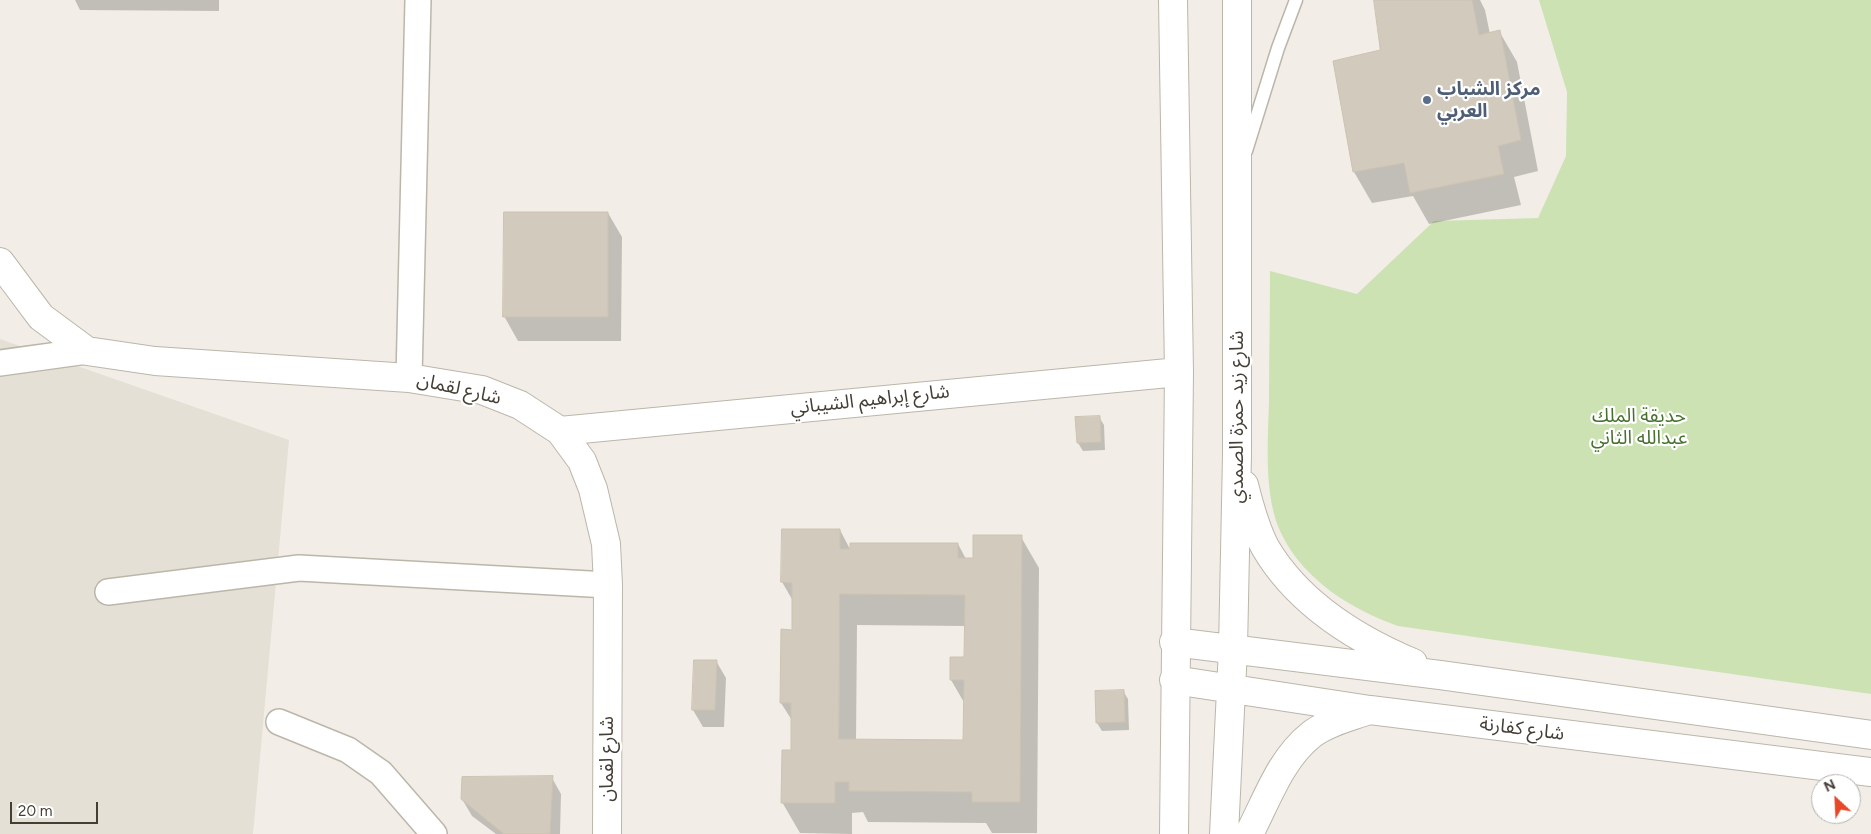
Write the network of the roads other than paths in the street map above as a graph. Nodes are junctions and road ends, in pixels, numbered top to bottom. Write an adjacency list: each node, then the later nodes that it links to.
1 (418, 0): 10 (street)
2 (1173, 0): 9 (street)
3 (1237, 0): 5 (street, شارع زيد حمزة الصمدي)
4 (1296, 0): 5 (lane)
5 (1238, 182): 12 (street, شارع زيد حمزة الصمدي)
6 (0, 262): 7 (street)
7 (88, 351): 8 (street); 10 (street, شارع لقمان)
8 (0, 363)
9 (1179, 372): 11 (street, شارع إبراهيم الشيباني); 15 (street)
10 (409, 378): 11 (street, شارع لقمان)
11 (560, 431): 13 (street, شارع لقمان)
12 (1237, 455): 16 (street, شارع زيد حمزة الصمدي); 17 (street)
13 (608, 585): 14 (street); 25 (street, شارع لقمان)
14 (108, 592)
15 (1174, 642): 16 (street); 18 (street)
16 (1233, 649): 17 (street); 19 (street, شارع زيد حمزة الصمدي)
17 (1440, 674): 22 (street)
18 (1174, 680): 19 (street, شارع كفارنة); 26 (street)
19 (1230, 688): 20 (street, شارع كفارنة); 27 (street, شارع زيد حمزة الصمدي)
20 (1370, 710): 23 (street, شارع كفارنة); 28 (street)
21 (279, 722): 24 (street)
22 (1871, 735)
23 (1871, 772)
24 (434, 834)
25 (607, 834)
26 (1174, 834)
27 (1224, 834)
28 (1249, 834)

